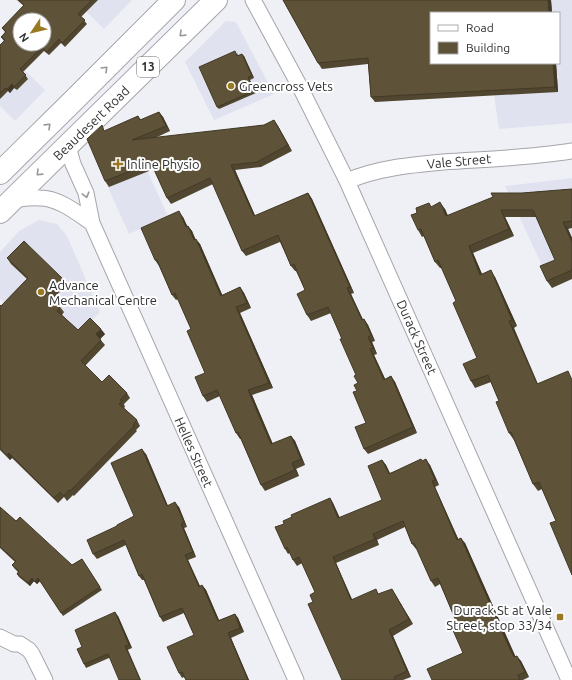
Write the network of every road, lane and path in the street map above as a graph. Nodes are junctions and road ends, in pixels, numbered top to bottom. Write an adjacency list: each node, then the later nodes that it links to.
1 (174, 0): 6 (highway, 13, one-way to 1)
2 (216, 0): 4 (highway, Beaudesert Road / 13, one-way to 4)
3 (253, 0): 7 (street, Durack Street)
4 (68, 146): 8 (highway, Beaudesert Road / 13, one-way to 8); 9 (street, Helles Street, one-way to 9)
5 (572, 151): 7 (street, Vale Street)
6 (0, 173)
7 (347, 181): 13 (street, Durack Street)
8 (6, 206): 9 (street)
9 (92, 223): 12 (street, Helles Street)
10 (0, 638): 11 (street)
11 (45, 680)
12 (296, 680)
13 (569, 680)

